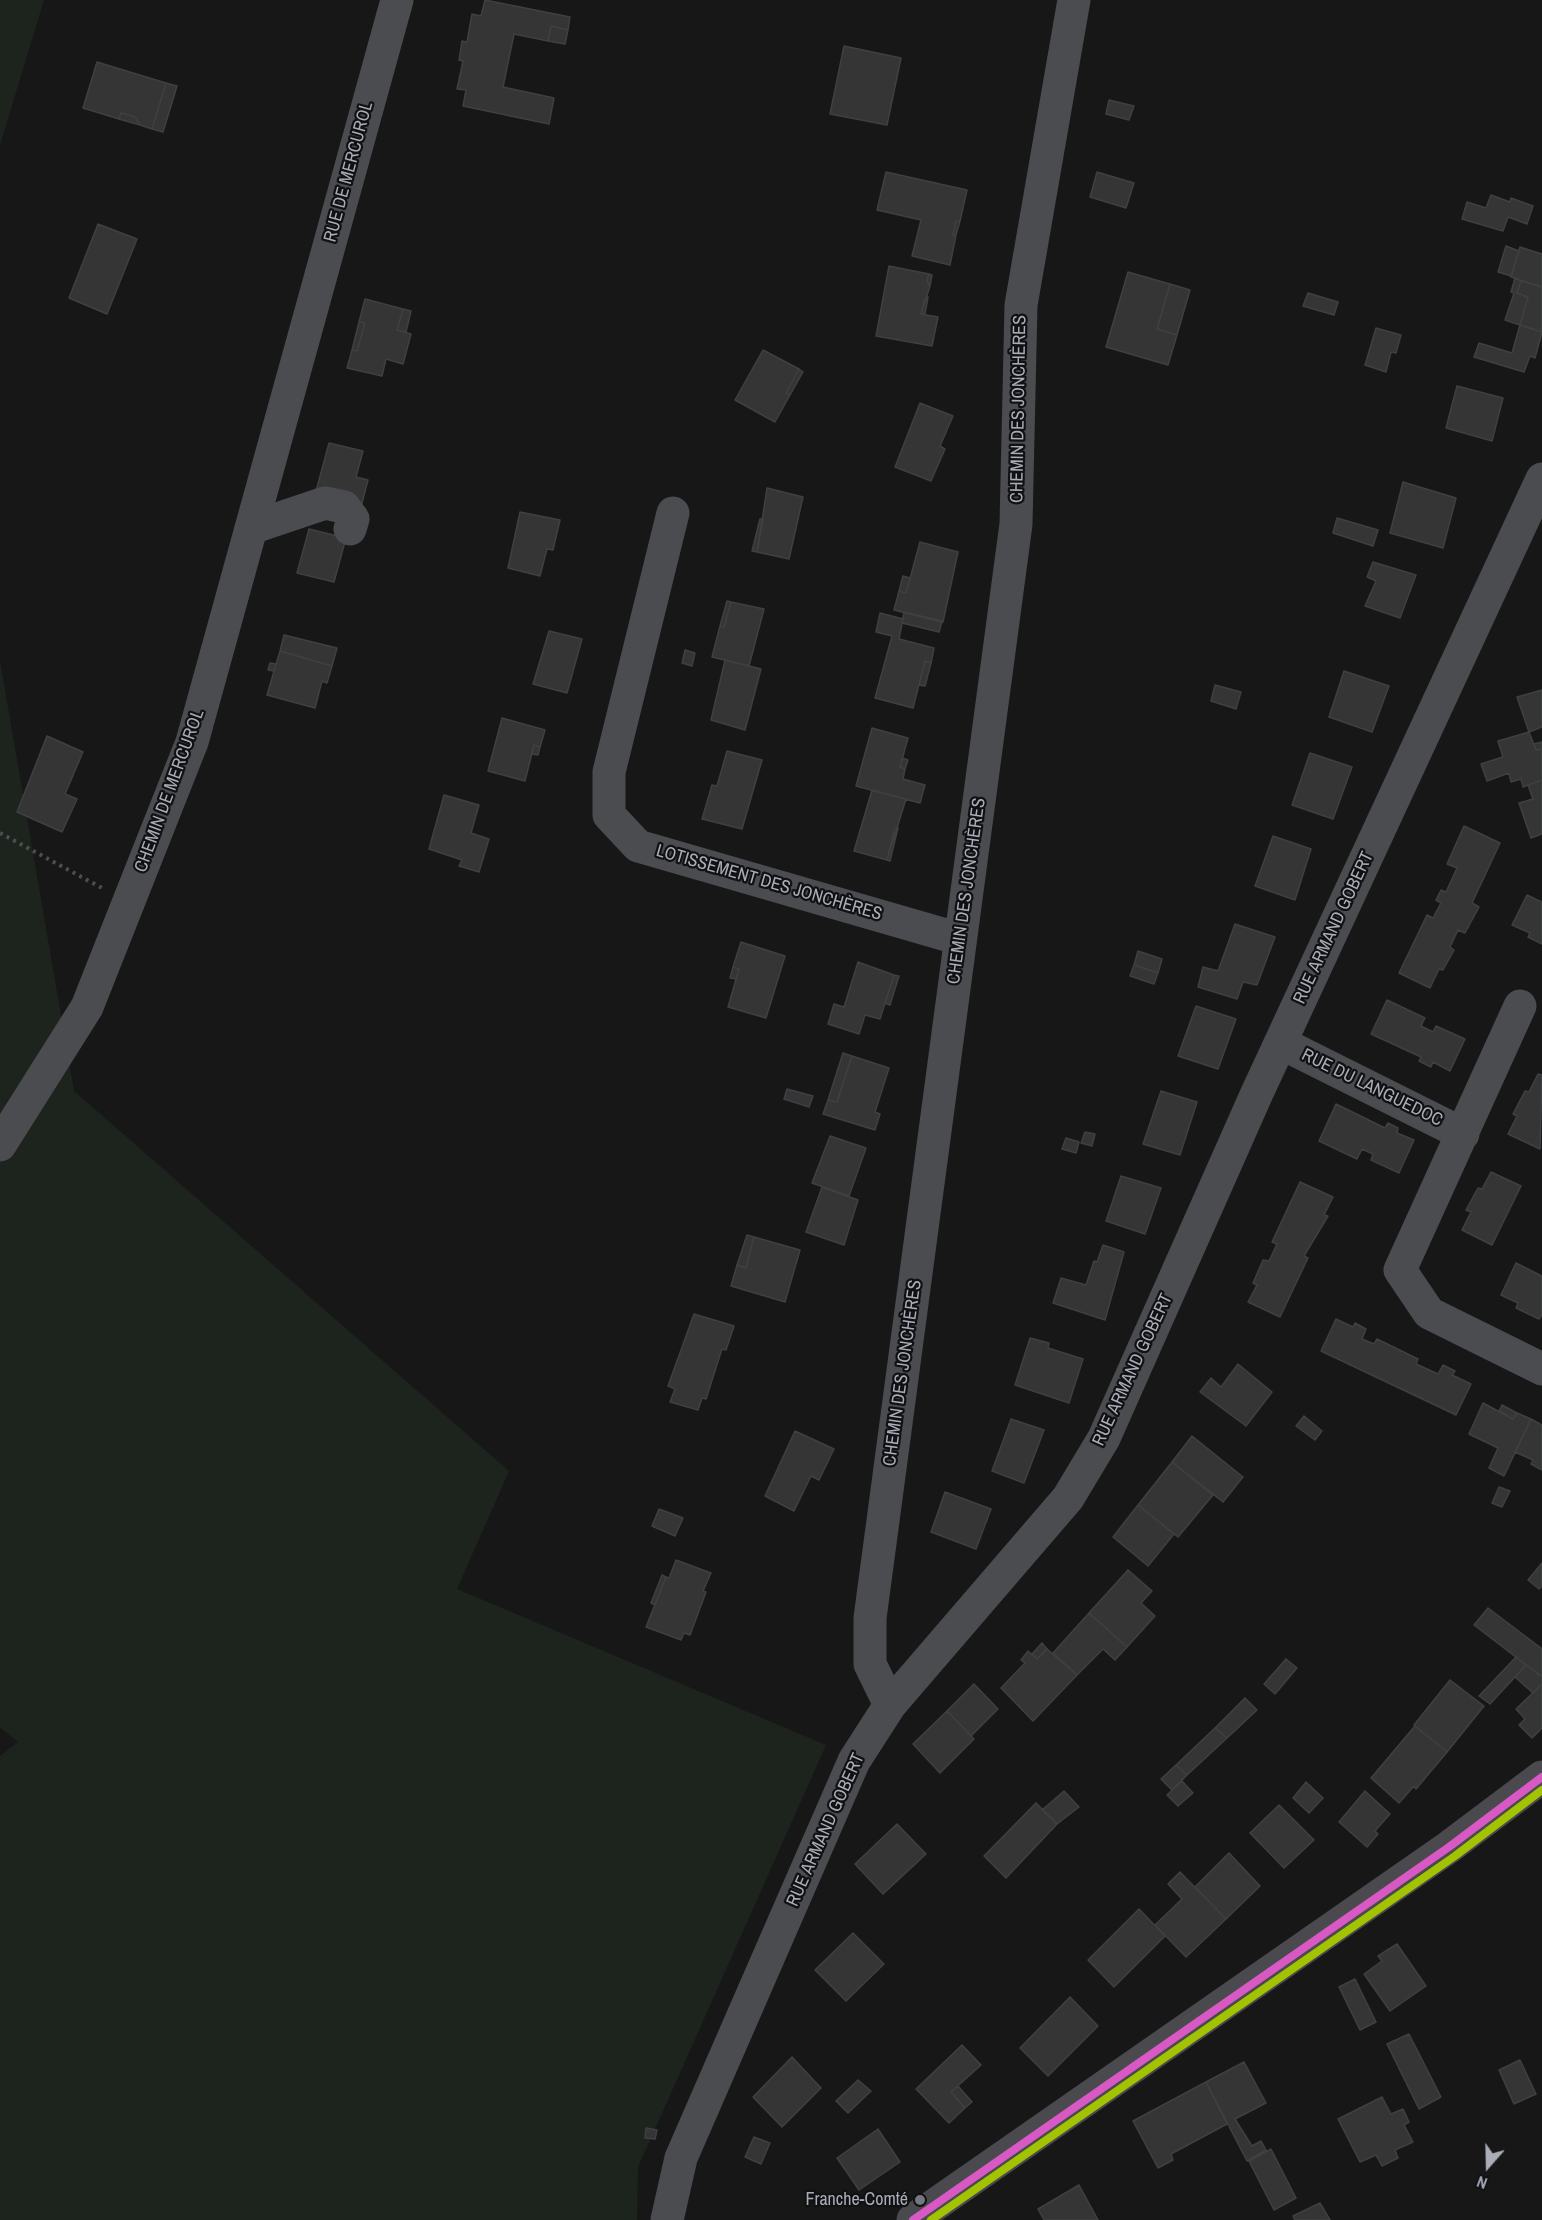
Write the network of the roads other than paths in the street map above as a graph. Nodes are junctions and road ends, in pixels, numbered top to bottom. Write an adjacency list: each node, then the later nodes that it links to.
1 (397, 0): 3 (street, RUE DE MERCUROL)
2 (1074, 0): 8 (street, CHEMIN DES JONCHÈRES)
3 (302, 344): 6 (street, CHEMIN DE MERCUROL)
4 (1542, 479): 10 (street, RUE ARMAND GOBERT)
5 (673, 513): 8 (street, LOTISSEMENT DES JONCHÈRES)
6 (251, 528): 7 (street); 12 (street, CHEMIN DE MERCUROL)
7 (350, 529)
8 (960, 939): 14 (street, CHEMIN DES JONCHÈRES)
9 (1520, 1006): 11 (street, RUE DU LANGUEDOC)
10 (1281, 1043): 11 (street, RUE DU LANGUEDOC); 14 (street, RUE ARMAND GOBERT)
11 (1462, 1134): 13 (street, RUE DU LANGUEDOC)
12 (0, 1145)
13 (1542, 1369)
14 (890, 1705): 16 (street, RUE ARMAND GOBERT)
15 (1542, 1777): 17 (main road)
16 (667, 2220)
17 (913, 2220)

